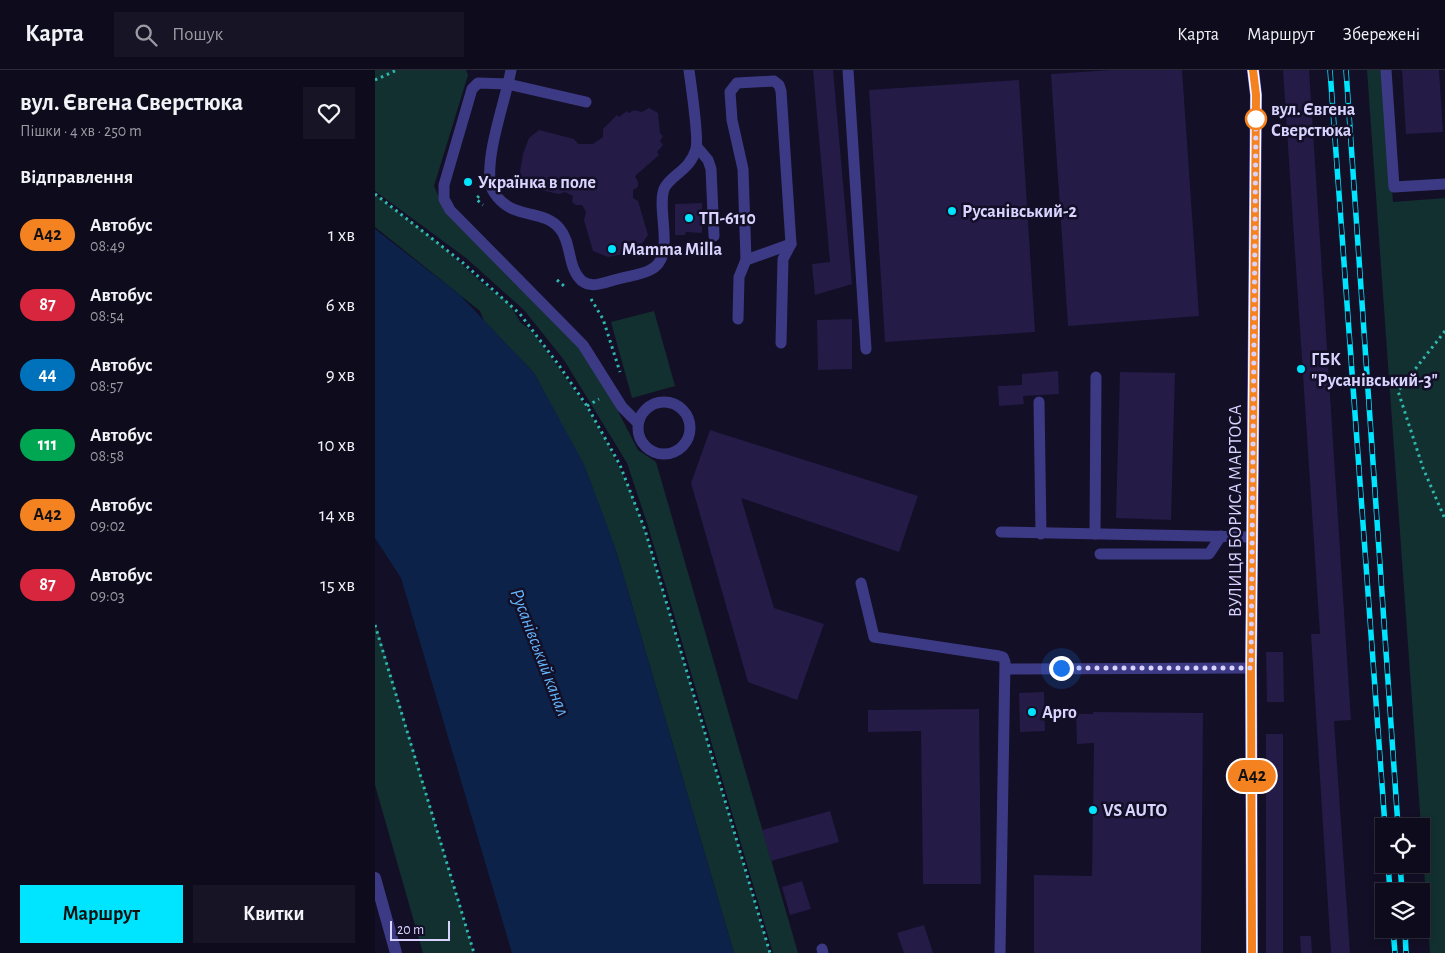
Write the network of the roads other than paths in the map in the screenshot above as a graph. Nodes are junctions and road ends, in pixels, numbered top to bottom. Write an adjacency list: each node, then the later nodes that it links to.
1 (511, 70): 7 (lane)
2 (689, 70): 9 (lane)
3 (848, 70): 16 (lane)
4 (1253, 70): 24 (main road, ВУЛИЦЯ БОРИСА МАРТОСА)
5 (1386, 70): 10 (lane)
6 (762, 76): 12 (lane); 13 (lane)
7 (508, 84): 8 (lane); 9 (lane); 19 (lane)
8 (586, 102)
9 (697, 147): 11 (lane)
10 (1445, 184)
11 (714, 236)
12 (791, 244): 13 (lane); 15 (lane)
13 (746, 260): 14 (lane)
14 (738, 319)
15 (781, 343)
16 (867, 349)
17 (1096, 377): 22 (lane)
18 (1039, 402): 21 (lane)
19 (638, 423): 19 (lane)
20 (1001, 532): 21 (lane)
21 (1041, 534): 22 (lane)
22 (1095, 534): 23 (lane)
23 (1221, 536): 24 (lane); 25 (lane)
24 (1252, 537): 27 (main road, ВУЛИЦЯ БОРИСА МАРТОСА)
25 (1100, 554)
26 (861, 583): 28 (lane)
27 (1251, 668): 28 (lane); 32 (main road, ВУЛИЦЯ БОРИСА МАРТОСА)
28 (1006, 669): 31 (lane)
29 (375, 878): 30 (street)
30 (397, 953)
31 (999, 953)
32 (1252, 953)

